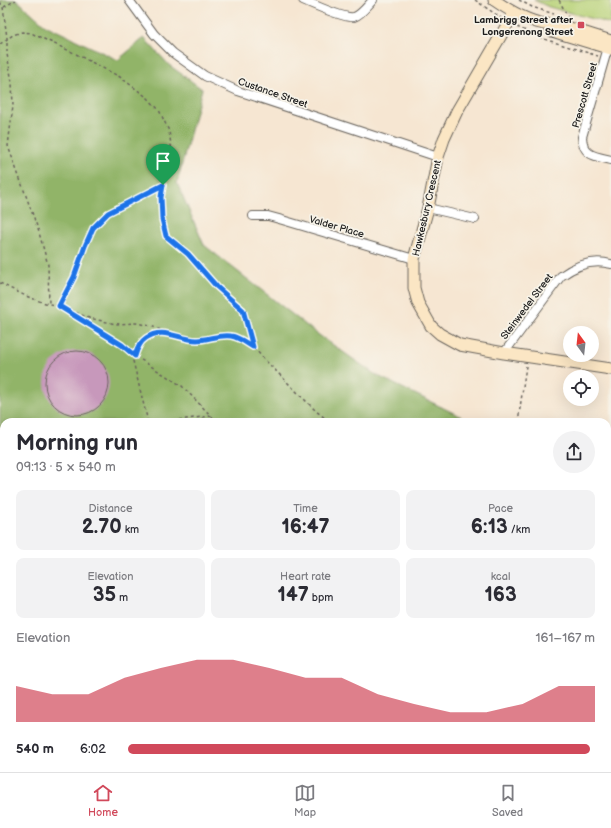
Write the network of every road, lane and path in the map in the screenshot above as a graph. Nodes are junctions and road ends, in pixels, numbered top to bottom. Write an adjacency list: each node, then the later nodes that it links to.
1 (16, 0): 9 (path)
2 (129, 0): 17 (street, Custance Street)
3 (303, 0): 4 (street)
4 (373, 0)
5 (475, 0): 11 (path)
6 (494, 0): 11 (street)
7 (559, 0): 10 (path)
8 (0, 2): 9 (path)
9 (3, 7): 14 (path)
10 (569, 19)
11 (513, 20): 13 (path); 16 (street); 17 (street, Hawkesbury Crescent)
12 (523, 24): 13 (path)
13 (523, 30): 16 (path)
14 (7, 38): 15 (path); 19 (path); 26 (path)
15 (0, 44)
16 (609, 48): 18 (street, Prescott Street)
17 (438, 158): 20 (street, Hawkesbury Crescent)
18 (611, 160)
19 (163, 185): 27 (path); 29 (path)
20 (428, 208): 22 (street); 23 (street, Hawkesbury Crescent)
21 (253, 216): 23 (street, Valder Place)
22 (475, 219)
23 (414, 259): 30 (street, Hawkesbury Crescent)
24 (611, 264): 30 (street, Steinwedel Street)
25 (0, 283): 26 (path)
26 (49, 305): 27 (path)
27 (60, 306): 28 (path); 31 (path)
28 (171, 334): 29 (path); 31 (path)
29 (253, 347): 37 (path)
30 (504, 354): 32 (street, Hawkesbury Crescent)
31 (135, 356): 34 (path); 35 (path)
32 (527, 357): 33 (street, Hawkesbury Crescent); 38 (path)
33 (611, 369)
34 (211, 416): 36 (path)
35 (147, 418)
36 (194, 418)
37 (326, 418)
38 (519, 418)

